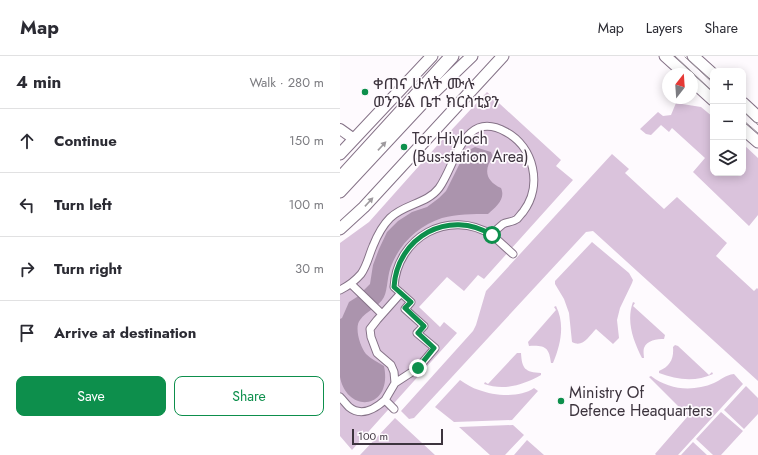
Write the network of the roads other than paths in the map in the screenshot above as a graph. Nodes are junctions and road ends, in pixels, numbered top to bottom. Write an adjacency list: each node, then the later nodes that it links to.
1 (441, 56): 7 (main road); 19 (highway)
2 (452, 56): 20 (highway)
3 (472, 56): 21 (main road, one-way to 3)
4 (504, 56): 22 (main road, one-way to 4)
5 (665, 56): 8 (main road)
6 (693, 56): 9 (main road)
7 (429, 59): 16 (main road)
8 (678, 68)
9 (710, 71)
10 (698, 86): 11 (main road)
11 (710, 97)
12 (744, 104): 13 (main road)
13 (758, 117)
14 (340, 129): 16 (street)
15 (746, 132): 17 (main road)
16 (354, 139): 18 (main road)
17 (758, 142)
18 (340, 154)
19 (340, 166)
20 (340, 179)
21 (340, 192)
22 (340, 229)
23 (492, 235): 24 (street); 25 (street); 27 (street)
24 (513, 254)
25 (351, 284): 26 (street); 28 (street)
26 (340, 290)
27 (401, 293): 28 (street); 29 (street)
28 (380, 311): 29 (street)
29 (395, 383): 31 (street)
30 (340, 397): 31 (street)
31 (385, 400): 32 (street)
32 (394, 409)

